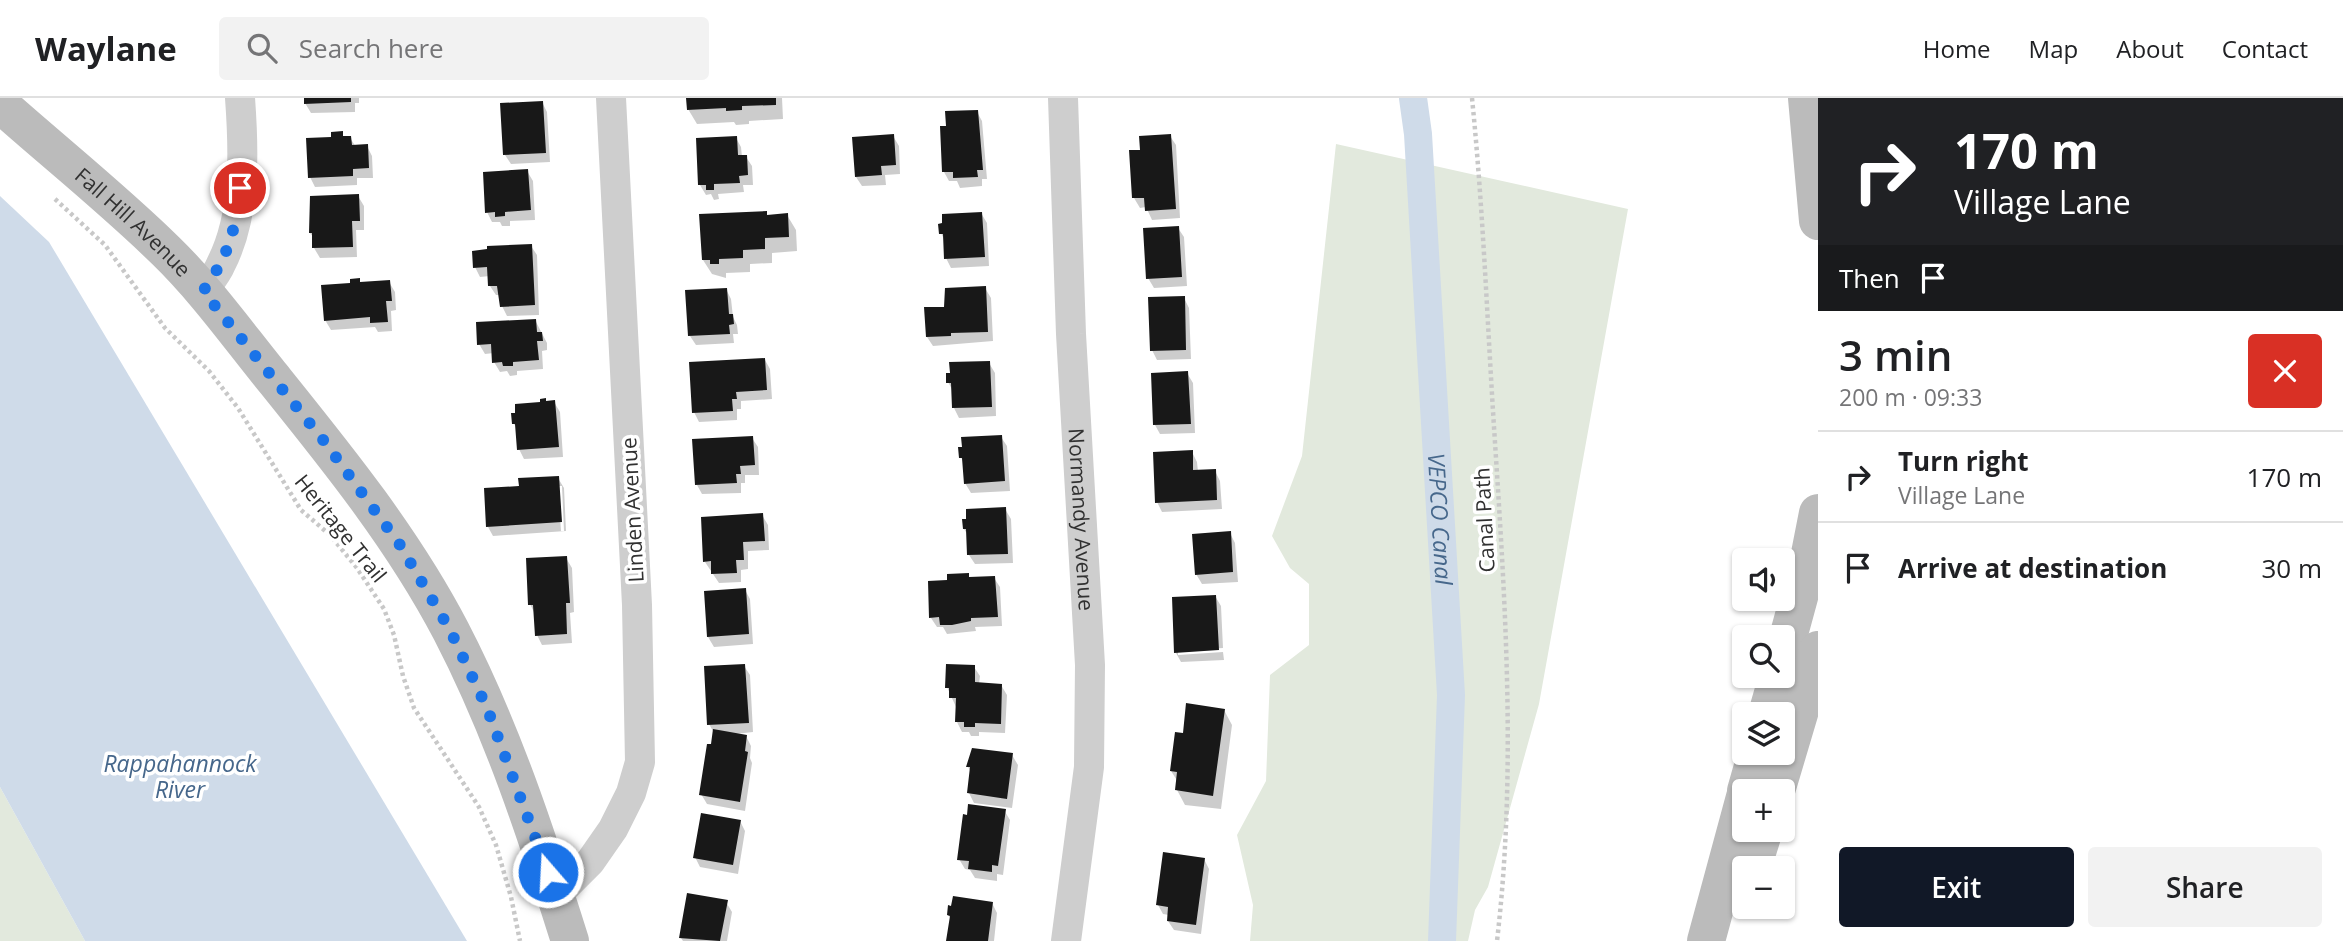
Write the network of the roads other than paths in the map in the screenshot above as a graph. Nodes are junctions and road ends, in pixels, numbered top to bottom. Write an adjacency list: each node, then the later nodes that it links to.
1 (240, 98): 7 (street)
2 (611, 98): 13 (street, Linden Avenue)
3 (1063, 98): 16 (street, Normandy Avenue)
4 (1807, 98): 6 (main road)
5 (0, 104): 7 (main road, Fall Hill Avenue)
6 (1818, 220)
7 (203, 291): 13 (main road, Fall Hill Avenue)
8 (1818, 513): 9 (main road)
9 (1791, 625)
10 (1818, 650): 11 (main road)
11 (1780, 779)
12 (1733, 842): 17 (main road)
13 (556, 896): 15 (main road, Fall Hill Avenue)
14 (1738, 919): 18 (main road)
15 (570, 941)
16 (1066, 941)
17 (1706, 941)
18 (1732, 941)

